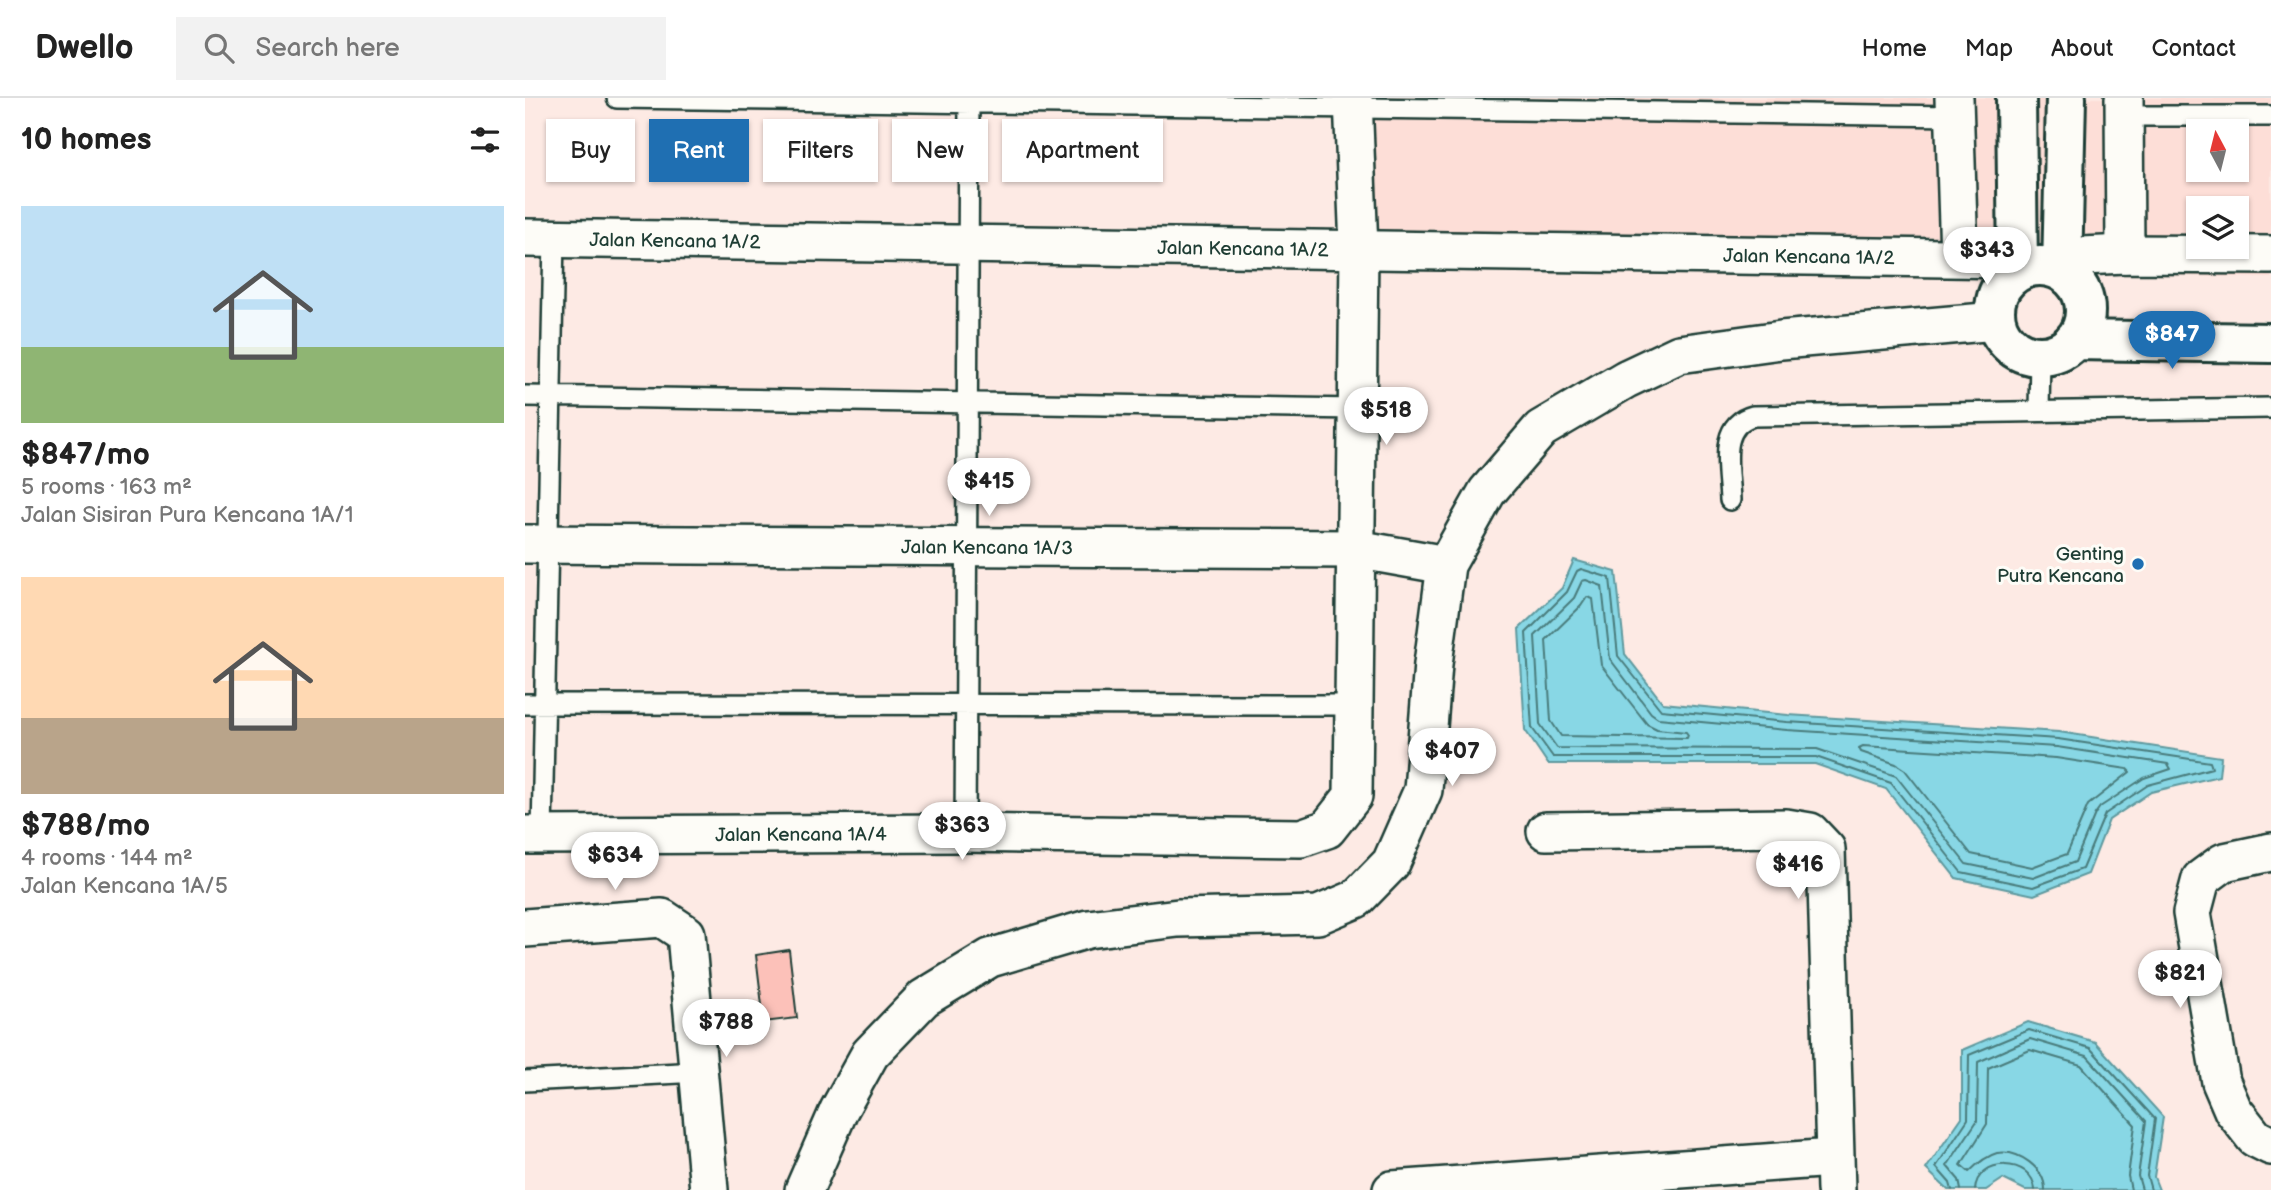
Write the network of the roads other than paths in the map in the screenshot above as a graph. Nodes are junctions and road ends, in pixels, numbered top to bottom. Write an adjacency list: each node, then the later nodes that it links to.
1 (617, 98): 4 (lane)
2 (2017, 98): 16 (street)
3 (2066, 98): 15 (street)
4 (969, 101): 5 (lane); 10 (lane)
5 (1353, 103): 6 (lane); 11 (street)
6 (1955, 107): 14 (street)
7 (2123, 107): 8 (lane); 12 (street)
8 (2271, 116)
9 (539, 238): 10 (street, Jalan Kencana 1A/2); 22 (lane)
10 (968, 244): 11 (street, Jalan Kencana 1A/2); 23 (lane)
11 (1359, 249): 14 (street, Jalan Kencana 1A/2); 25 (street)
12 (2125, 254): 13 (street); 15 (street)
13 (2271, 255)
14 (1959, 257): 16 (street, Jalan Kencana 1A/2)
15 (2062, 264): 16 (street); 18 (street)
16 (2018, 265): 17 (street)
17 (1996, 321): 20 (street); 31 (street)
18 (2074, 340): 19 (street); 20 (street)
19 (2271, 343)
20 (2040, 356): 26 (lane)
21 (525, 396): 22 (lane)
22 (551, 397): 23 (lane); 28 (lane)
23 (967, 403): 25 (lane); 29 (lane)
24 (2271, 408): 26 (lane)
25 (1357, 409): 30 (street)
26 (2039, 411): 27 (lane)
27 (1730, 500)
28 (537, 544): 29 (street, Jalan Kencana 1A/3); 32 (lane)
29 (966, 547): 30 (street, Jalan Kencana 1A/3); 33 (lane)
30 (1356, 549): 31 (street, Jalan Kencana 1A/3); 34 (street)
31 (1446, 565): 45 (street)
32 (535, 704): 33 (lane); 37 (lane)
33 (965, 705): 34 (lane); 36 (lane)
34 (1354, 705): 36 (street, Jalan Kencana 1A/4)
35 (1546, 831): 43 (street)
36 (965, 833): 37 (street, Jalan Kencana 1A/4)
37 (533, 835)
38 (2271, 852): 42 (street)
39 (525, 928): 40 (street)
40 (699, 1072): 41 (lane); 44 (street)
41 (525, 1082)
42 (2271, 1146)
43 (1835, 1174): 46 (street)
44 (709, 1190)
45 (804, 1190)
46 (1392, 1190)

